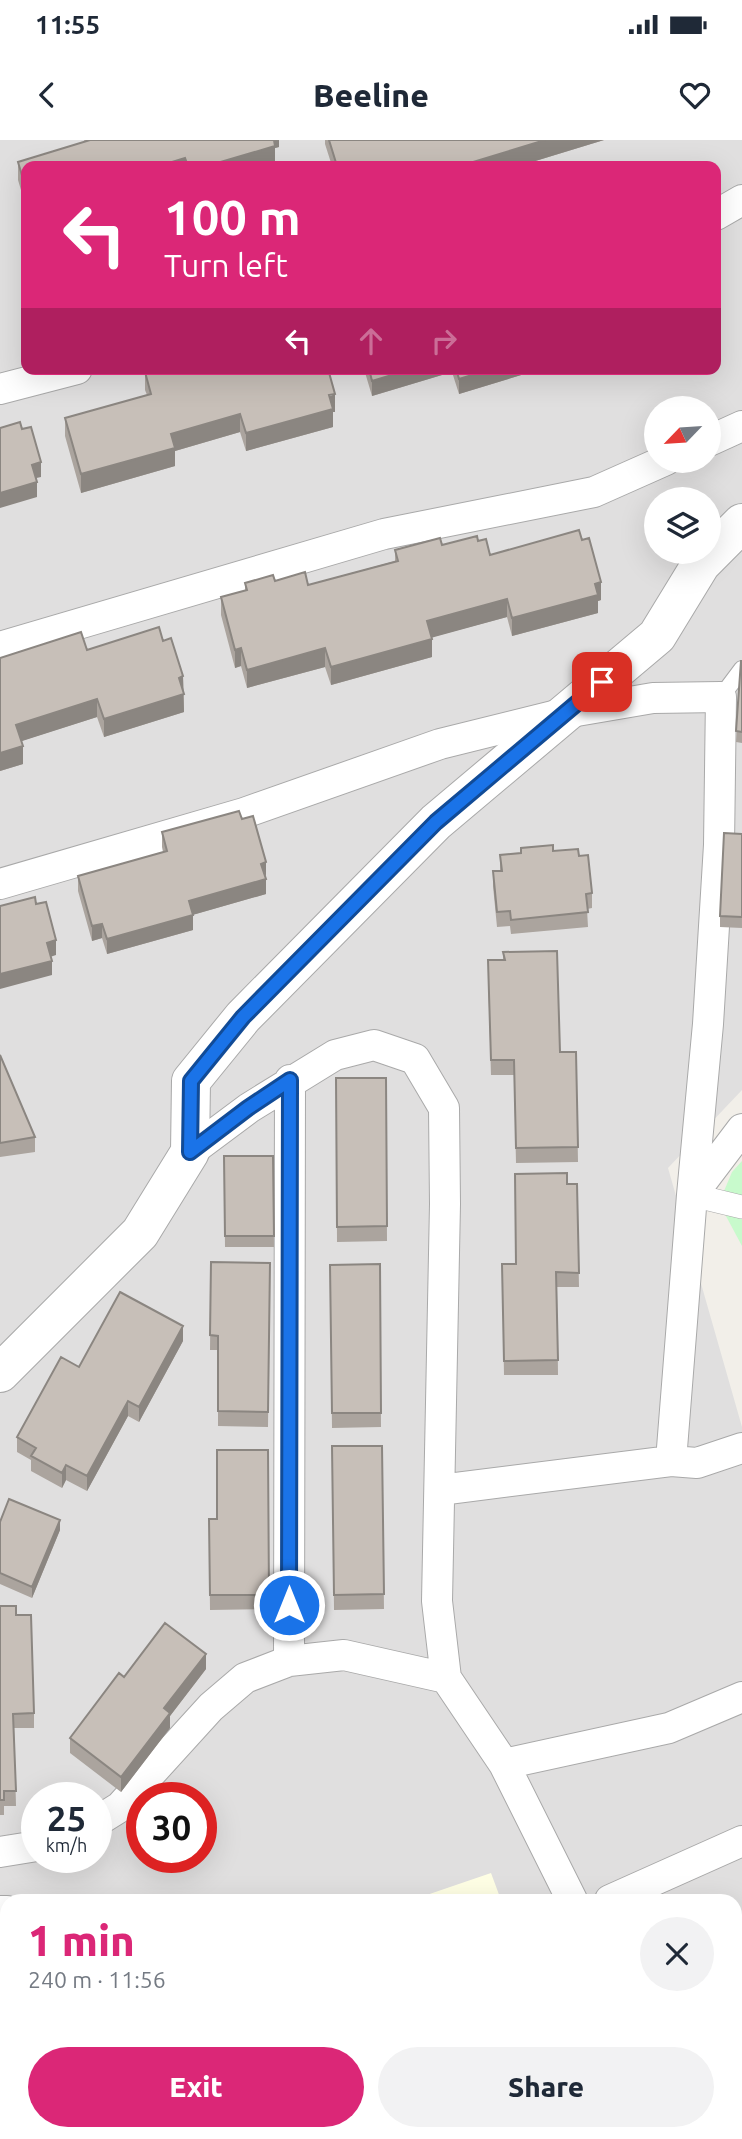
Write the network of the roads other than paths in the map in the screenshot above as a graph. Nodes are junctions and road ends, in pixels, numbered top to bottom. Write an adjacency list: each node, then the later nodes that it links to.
1 (742, 200): 2 (street)
2 (721, 212)
3 (54, 375): 4 (street)
4 (0, 389)
5 (742, 426): 6 (street)
6 (721, 436)
7 (644, 470): 13 (street)
8 (742, 523): 9 (street)
9 (721, 544)
10 (742, 547): 11 (street)
11 (721, 556)
12 (701, 564): 16 (street)
13 (0, 647)
14 (742, 669): 15 (lane)
15 (721, 697): 16 (street); 21 (street)
16 (565, 713): 17 (street); 20 (street)
17 (0, 884)
18 (290, 1080): 20 (street); 26 (street); 27 (street)
19 (742, 1129): 21 (street)
20 (190, 1152): 23 (street)
21 (692, 1195): 22 (street); 25 (street)
22 (742, 1207)
23 (0, 1373)
24 (742, 1448): 25 (street)
25 (671, 1461): 26 (street)
26 (440, 1490): 28 (street)
27 (289, 1661): 28 (street); 31 (street)
28 (446, 1678): 30 (street)
29 (742, 1697): 30 (street)
30 (504, 1764): 35 (street)
31 (112, 1812)
32 (742, 1841): 36 (street)
33 (21, 1849): 34 (street)
34 (0, 1852)
35 (569, 1894)
36 (623, 1894)

